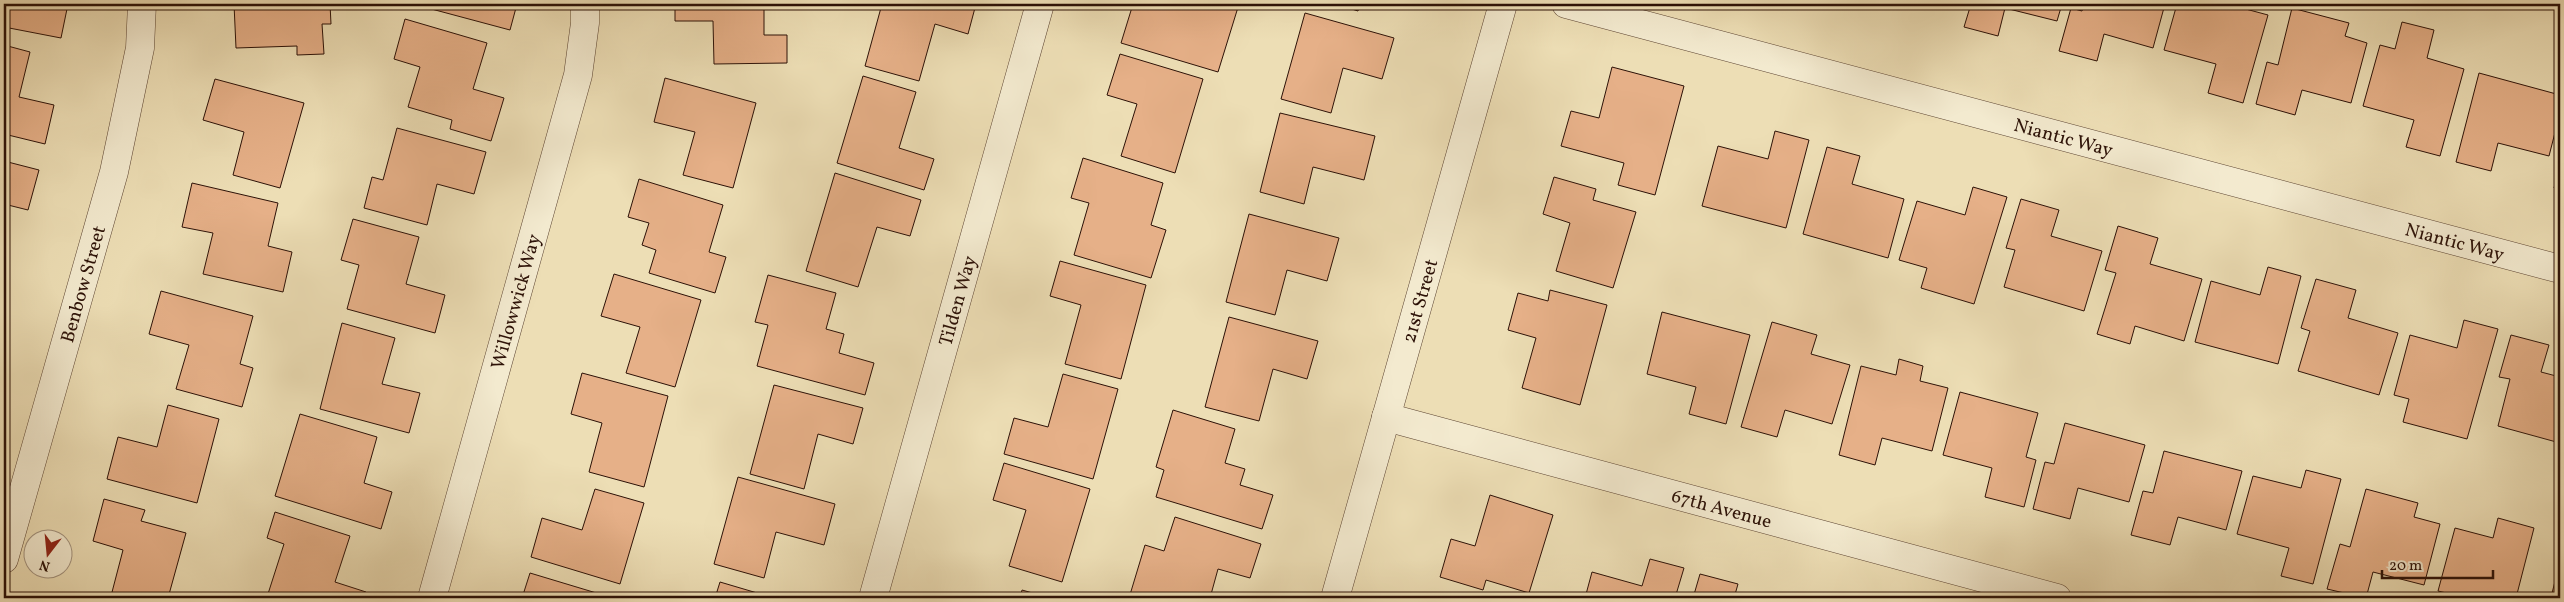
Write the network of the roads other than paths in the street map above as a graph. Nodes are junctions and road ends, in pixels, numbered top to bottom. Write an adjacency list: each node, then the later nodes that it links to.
1 (142, 4): 8 (street, Benbow Street)
2 (585, 4): 9 (street, Willowwick Way)
3 (1040, 4): 10 (street, Tilden Way)
4 (1503, 4): 7 (street, 21st Street)
5 (1566, 4): 6 (street, Niantic Way)
6 (2560, 269)
7 (1386, 417): 11 (street, 21st Street); 12 (street, 67th Avenue)
8 (4, 560)
9 (432, 598)
10 (873, 598)
11 (1335, 598)
12 (2057, 598)

